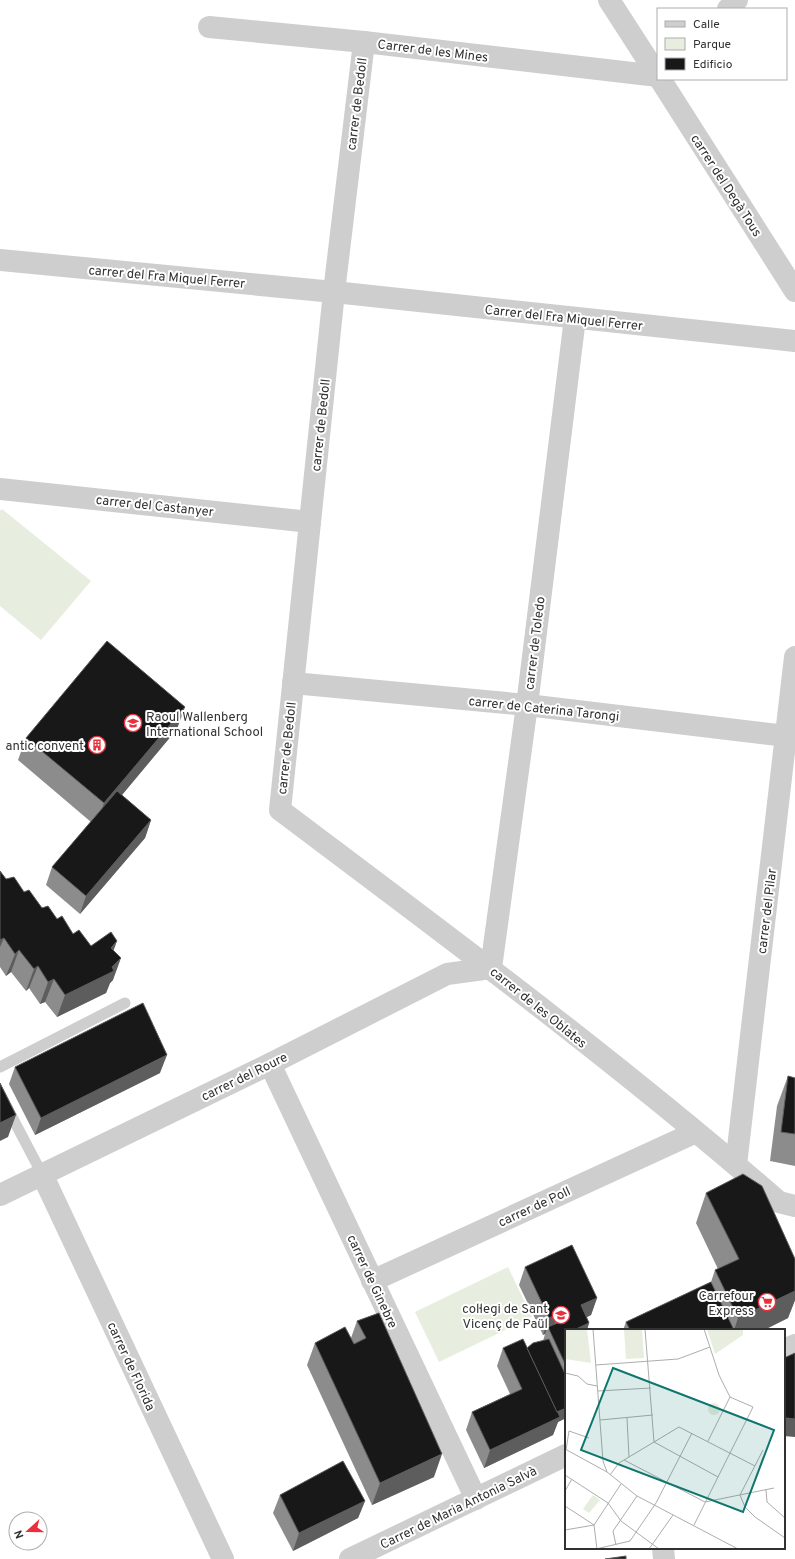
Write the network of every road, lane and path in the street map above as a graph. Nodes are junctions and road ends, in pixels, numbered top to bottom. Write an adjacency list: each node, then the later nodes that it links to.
1 (609, 0): 6 (street)
2 (737, 0): 3 (street)
3 (729, 8)
4 (209, 27): 5 (street, Carrer de les Mines)
5 (364, 42): 7 (street, Carrer de les Mines); 11 (street, carrer de Bedoll)
6 (657, 74)
7 (657, 76)
8 (661, 80): 10 (street, carrer del Degà Tous)
9 (0, 260): 11 (street, carrer del Fra Miquel Ferrer)
10 (795, 291)
11 (334, 292): 12 (street, Carrer del Fra Miquel Ferrer); 15 (street, carrer de Bedoll)
12 (575, 318): 13 (street, Carrer del Fra Miquel Ferrer); 18 (street, carrer de Toledo)
13 (795, 341)
14 (0, 489): 15 (street, carrer del Castanyer)
15 (310, 522): 17 (street, carrer de Bedoll)
16 (795, 657): 19 (street, carrer del Pilar)
17 (293, 683): 18 (street, carrer de Caterina Tarongi); 20 (street, carrer de Bedoll)
18 (527, 704): 19 (street, carrer de Caterina Tarongi); 21 (street, carrer de Toledo)
19 (791, 737): 27 (street, carrer del Pilar)
20 (280, 810): 21 (street, carrer de les Oblates)
21 (491, 968): 23 (street, carrer del Roure); 26 (street, carrer de les Oblates)
22 (125, 1003): 24 (lane)
23 (270, 1064): 28 (street, carrer del Roure); 31 (street, carrer de Ginebre)
24 (0, 1067)
25 (0, 1094): 28 (lane)
26 (696, 1132): 27 (street, carrer de les Oblates); 31 (street, carrer de Poll)
27 (736, 1165): 30 (street, carrer de les Oblates)
28 (42, 1174): 29 (street, carrer del Roure); 37 (street, carrer de Florida)
29 (0, 1195)
30 (795, 1206)
31 (372, 1280): 35 (street, carrer de Ginebre)
32 (795, 1345): 33 (street)
33 (785, 1350)
34 (565, 1455): 35 (street, Carrer de Maria Antonia Salvà)
35 (476, 1499): 38 (street, Carrer de Maria Antonia Salvà)
36 (663, 1549): 39 (street)
37 (223, 1559)
38 (350, 1559)
39 (664, 1559)

